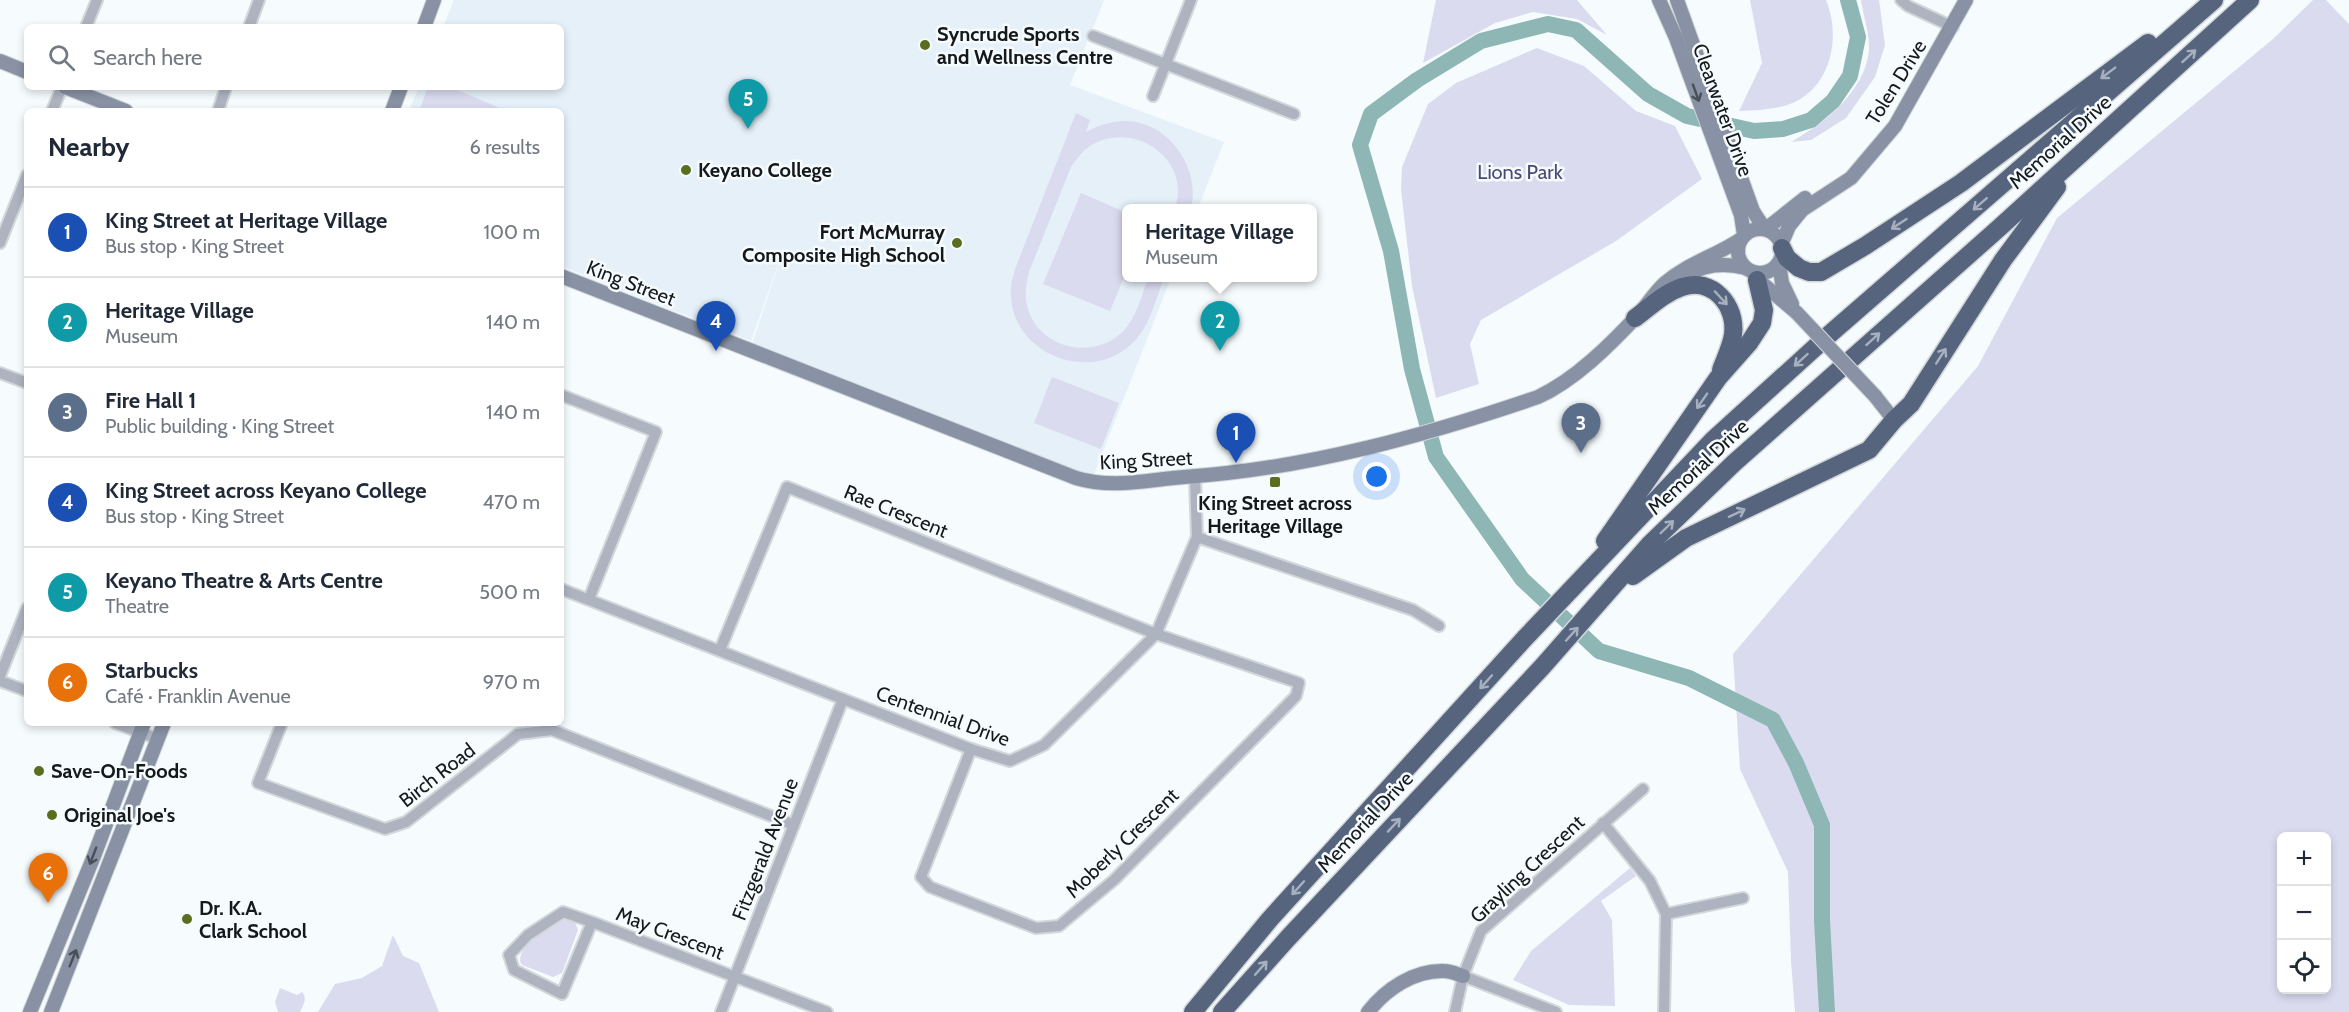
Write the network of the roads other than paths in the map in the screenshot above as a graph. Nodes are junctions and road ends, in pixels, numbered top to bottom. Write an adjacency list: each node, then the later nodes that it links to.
1 (97, 0): 12 (street)
2 (259, 0): 13 (street)
3 (434, 0): 14 (street)
4 (1191, 0): 18 (street)
5 (1659, 0): 33 (street, Clearwater Drive, one-way to 33)
6 (1677, 0): 33 (street, Clearwater Drive)
7 (1901, 0): 15 (street)
8 (1966, 0): 15 (street, Tolen Drive)
9 (2205, 0): 37 (highway, one-way to 37)
10 (2214, 0): 50 (highway, Memorial Drive, one-way to 50)
11 (2250, 0): 30 (highway, Memorial Drive, one-way to 11)
12 (87, 24)
13 (250, 24)
14 (425, 24)
15 (1953, 27): 31 (street, Tolen Drive)
16 (1093, 36): 18 (street)
17 (0, 61): 19 (street)
18 (1165, 64): 24 (street); 29 (street)
19 (24, 71)
20 (62, 90): 25 (street)
21 (72, 90): 26 (street)
22 (225, 90): 27 (street)
23 (400, 90): 28 (street)
24 (1153, 96)
25 (54, 108)
26 (118, 108)
27 (219, 108)
28 (393, 108)
29 (1294, 114)
30 (2084, 152): 47 (highway, one-way to 30); 53 (highway, Memorial Drive, one-way to 30)
31 (1851, 178): 34 (street, Tolen Drive); 37 (street, Tolen Drive)
32 (24, 183): 36 (street)
33 (1747, 213): 34 (street, Clearwater Drive); 35 (street, Clearwater Drive)
34 (1765, 228): 35 (street); 37 (street)
35 (1742, 237): 38 (street); 40 (street, King Street)
36 (0, 243)
37 (1781, 252): 38 (street); 41 (street)
38 (1750, 273): 40 (street, King Street); 41 (street); 44 (highway)
39 (564, 277): 48 (street, King Street)
40 (1652, 299): 42 (street, King Street)
41 (1797, 313): 47 (street, bridge)
42 (1635, 318): 44 (highway, one-way to 44); 48 (street, King Street)
43 (0, 373): 45 (street)
44 (1718, 378): 50 (highway, one-way to 50)
45 (24, 382)
46 (564, 396): 52 (street)
47 (1894, 420): 53 (highway, one-way to 47)
48 (1195, 477): 49 (street, Centennial Drive)
49 (1197, 537): 55 (street); 56 (street, Centennial Drive)
50 (1576, 584): 79 (highway, Memorial Drive, one-way to 79)
51 (564, 590): 52 (street, Centennial Drive)
52 (589, 599): 57 (street, Centennial Drive)
53 (1600, 602): 80 (highway, Memorial Drive, one-way to 53)
54 (24, 616): 58 (street)
55 (1439, 626)
56 (1156, 634): 57 (street, Rae Crescent); 66 (street, Centennial Drive); 66 (street, Moberly Crescent)
57 (720, 650): 61 (street, Centennial Drive)
58 (0, 676)
59 (0, 681): 60 (street)
60 (24, 690)
61 (843, 699): 66 (street, Centennial Drive); 69 (street, Fitzgerald Avenue)
62 (163, 726): 65 (street)
63 (281, 726): 69 (street, Birch Road)
64 (142, 728): 65 (street); 75 (street, one-way to 75)
65 (158, 739): 76 (street, one-way to 65)
66 (971, 749)
67 (1643, 789): 68 (street)
68 (1603, 823): 71 (street, Grayling Crescent); 74 (street, Grayling Crescent)
69 (794, 825): 73 (street, Fitzgerald Avenue)
70 (1743, 898): 71 (street)
71 (1666, 914): 84 (street, Grayling Crescent)
72 (592, 922): 72 (street, May Crescent); 73 (street, May Crescent)
73 (735, 976): 77 (street, Fitzgerald Avenue); 78 (street, May Crescent)
74 (1462, 976): 81 (street); 82 (street, Grayling Crescent); 83 (street)
75 (30, 1012)
76 (51, 1012)
77 (721, 1012)
78 (827, 1012)
79 (1193, 1012)
80 (1222, 1012)
81 (1368, 1012)
82 (1455, 1012)
83 (1556, 1012)
84 (1664, 1012)

